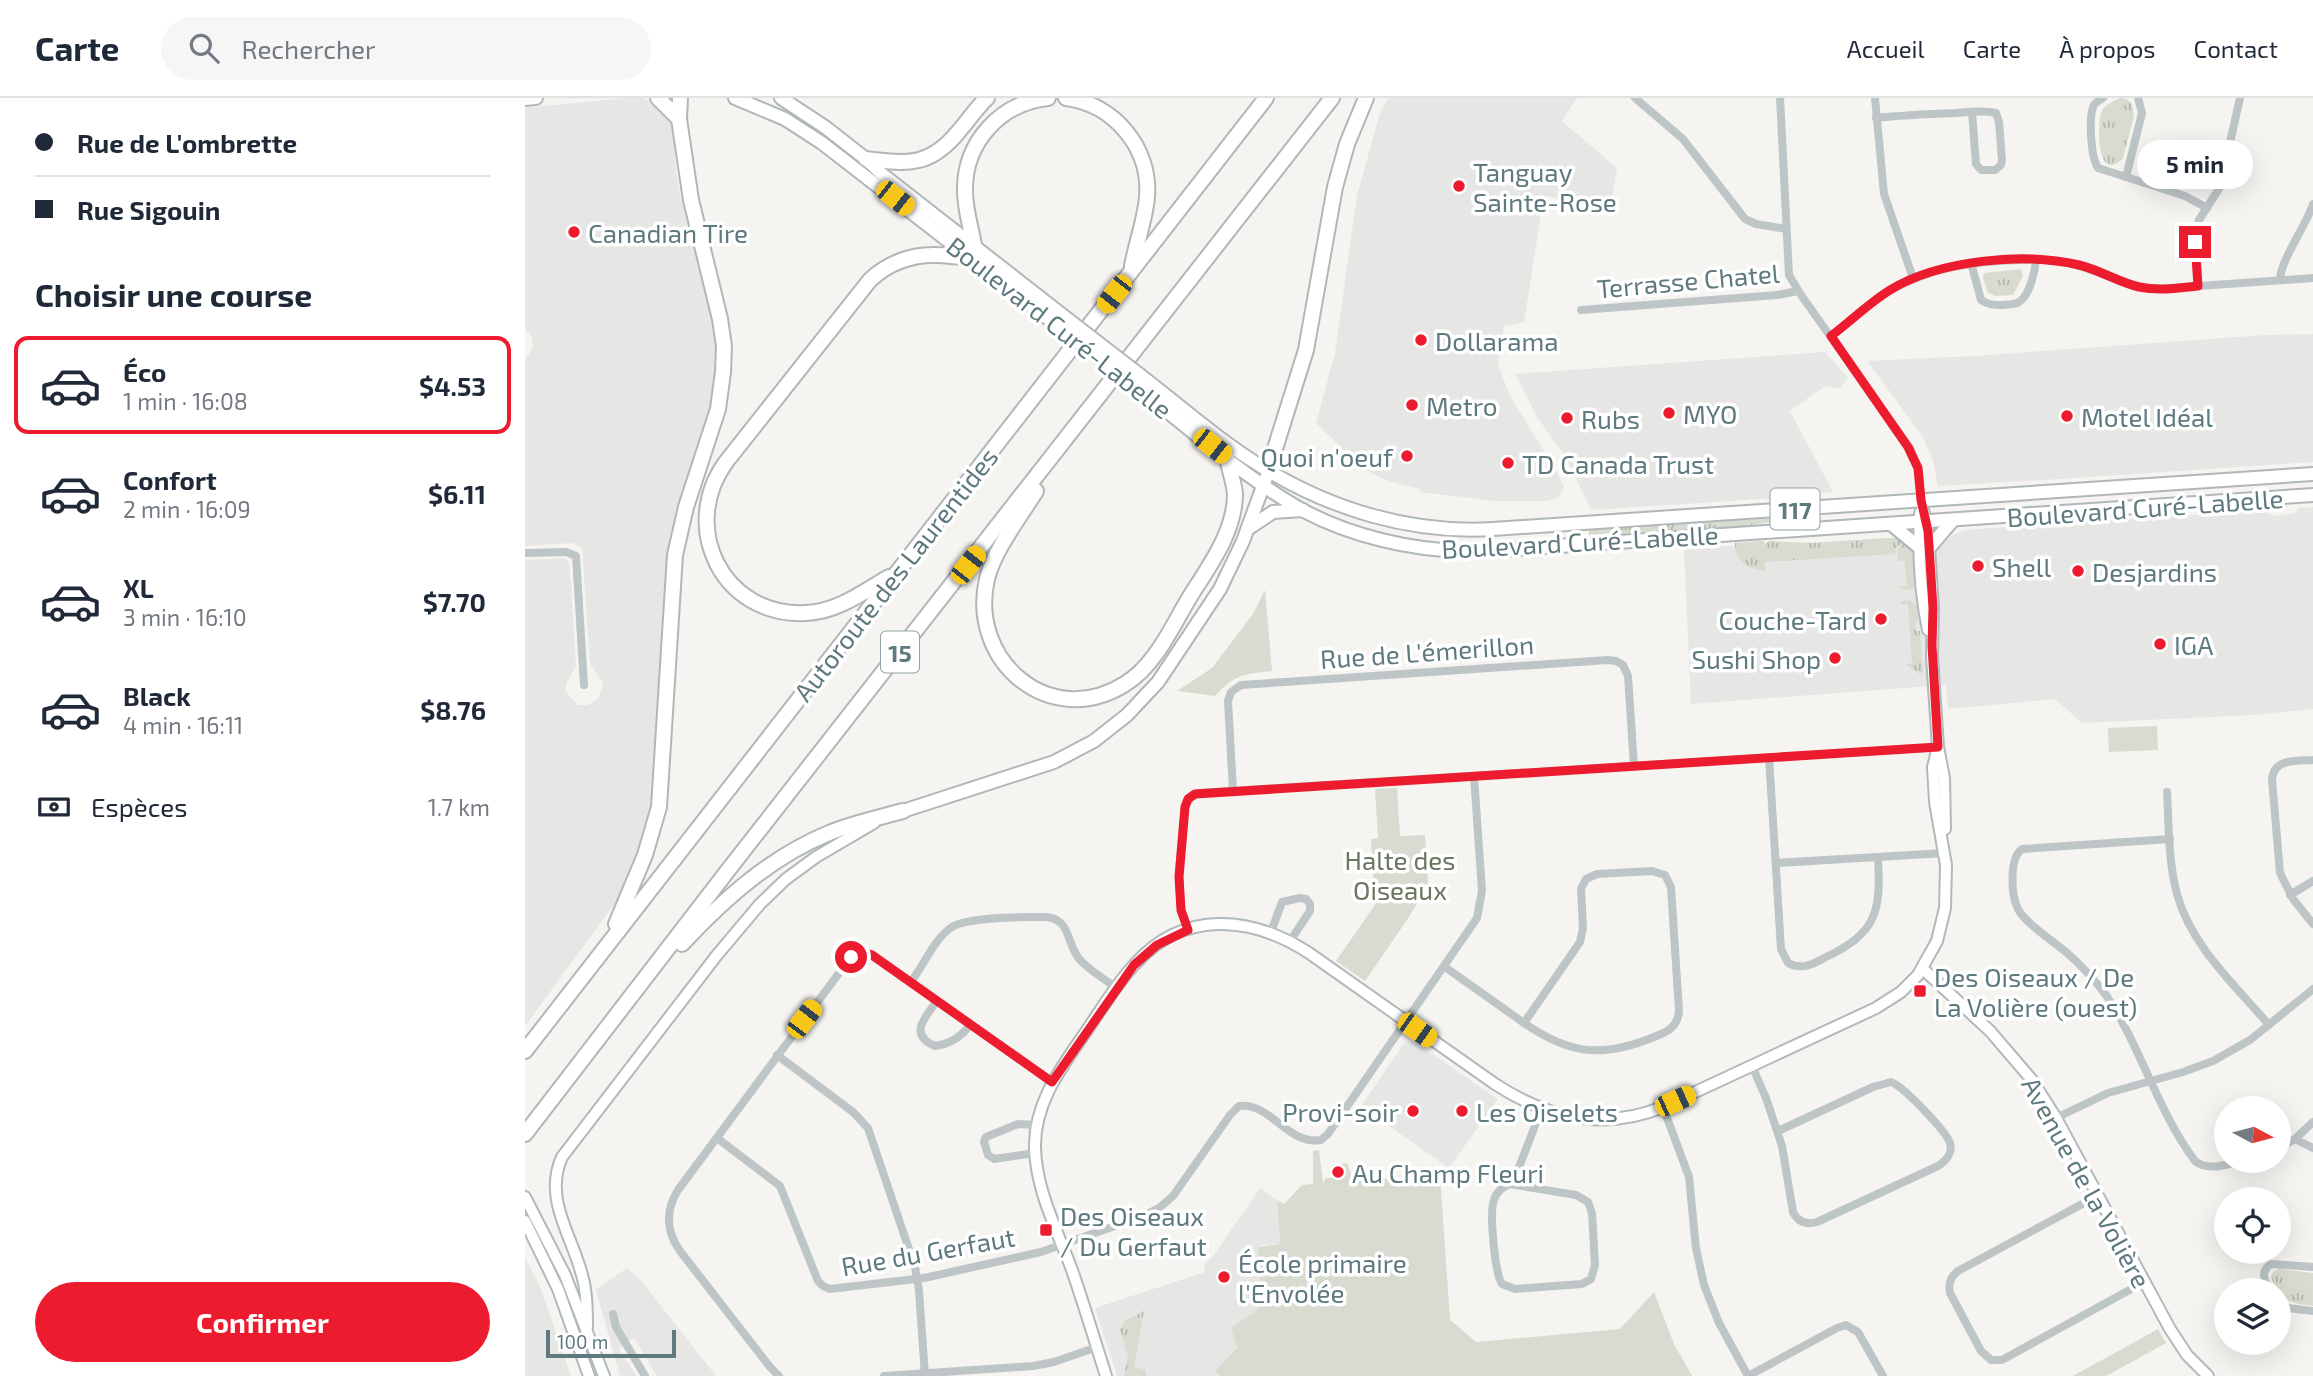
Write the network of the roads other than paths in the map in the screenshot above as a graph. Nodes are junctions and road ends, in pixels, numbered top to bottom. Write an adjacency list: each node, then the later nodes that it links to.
1 (536, 98): 18 (main road)
2 (659, 98): 21 (highway)
3 (680, 98): 21 (highway)
4 (735, 98): 27 (main road, Boulevard Curé-Labelle / 117)
5 (781, 98): 22 (main road, Boulevard Curé-Labelle / 117)
6 (987, 98): 22 (highway)
7 (1048, 98): 27 (highway)
8 (1066, 98): 30 (highway)
9 (1266, 98): 30 (highway, Autoroute des Laurentides / 15)
10 (1332, 98): 39 (highway, Autoroute des Laurentides / 15)
11 (1366, 98): 42 (highway)
12 (1635, 98): 26 (street)
13 (1780, 98): 26 (street)
14 (1875, 98): 20 (street)
15 (2103, 98): 23 (street)
16 (2138, 98): 23 (street)
17 (2239, 98): 25 (street)
18 (525, 99)
19 (1972, 112): 19 (street); 20 (street)
20 (1876, 118): 31 (street)
21 (679, 119): 72 (highway)
22 (866, 159): 27 (main road, Boulevard Curé-Labelle / 117)
23 (2126, 177): 25 (street)
24 (2313, 204): 33 (street)
25 (2207, 208): 34 (street)
26 (1786, 229): 35 (street)
27 (972, 251): 38 (main road, Boulevard Curé-Labelle / 117, bridge); 52 (highway)
28 (2036, 260): 29 (street); 29 (street); 34 (street)
29 (1971, 263): 31 (street)
30 (1130, 272): 52 (highway, Autoroute des Laurentides / 15)
31 (1913, 278): 37 (street)
32 (2313, 278): 33 (street)
33 (2280, 280): 34 (street)
34 (2198, 286)
35 (1798, 291): 36 (street, Terrasse Chatel); 37 (street)
36 (1581, 310)
37 (1831, 336): 44 (street)
38 (1136, 380): 40 (main road, Boulevard Curé-Labelle / 117); 42 (main road, Boulevard Curé-Labelle / 117)
39 (1070, 434): 40 (highway); 79 (highway, Autoroute des Laurentides / 15)
40 (1227, 457): 42 (main road, Boulevard Curé-Labelle / 117)
41 (2313, 474): 44 (main road, Boulevard Curé-Labelle / 117)
42 (1266, 477): 44 (main road, Boulevard Curé-Labelle / 117); 45 (main road, Boulevard Curé-Labelle / 117); 49 (main road)
43 (2313, 495): 46 (main road, Boulevard Curé-Labelle / 117)
44 (1921, 500): 47 (street)
45 (1303, 510): 48 (main road, Boulevard Curé-Labelle / 117); 49 (main road)
46 (1953, 520): 47 (main road, Boulevard Curé-Labelle / 117); 50 (main road)
47 (1923, 521): 48 (main road, Boulevard Curé-Labelle / 117); 50 (street)
48 (1891, 524): 50 (main road)
49 (1248, 528): 61 (main road)
50 (1925, 548): 54 (street)
51 (525, 553): 53 (street)
52 (897, 573): 72 (highway, Autoroute des Laurentides / 15)
53 (584, 685)
54 (1938, 747): 55 (street); 63 (street)
55 (1769, 757): 57 (street); 65 (street)
56 (2313, 760): 67 (street)
57 (1634, 765): 58 (street); 59 (street, Rue de L'émerillon)
58 (1474, 776): 59 (street); 73 (street)
59 (1233, 790): 69 (street)
60 (2167, 792): 62 (street)
61 (902, 811): 79 (highway); 114 (street)
62 (2169, 839): 83 (street); 87 (street)
63 (1945, 853): 64 (street); 74 (street)
64 (1878, 857): 65 (street); 65 (street)
65 (1776, 863)
66 (2313, 881): 67 (street)
67 (2290, 895): 68 (street)
68 (2313, 925)
69 (1188, 930): 70 (street); 76 (street)
70 (1271, 932): 71 (street); 71 (street)
71 (1290, 941): 80 (street)
72 (608, 943): 84 (highway, Autoroute des Laurentides / 15)
73 (1445, 967): 80 (street); 81 (street)
74 (1923, 969): 86 (street); 91 (street, Avenue de la Volière)
75 (911, 982): 76 (street); 78 (street); 85 (street)
76 (1117, 988): 88 (street)
77 (2313, 989): 83 (street)
78 (936, 1002): 82 (street); 82 (street)
79 (627, 1004): 95 (highway, 15)
80 (1406, 1021): 90 (street); 106 (street, Rue du Gerfaut)
81 (1524, 1023): 81 (street)
82 (970, 1025): 88 (street)
83 (2269, 1025): 87 (street)
84 (525, 1051)
85 (777, 1055): 96 (street); 109 (street)
86 (1752, 1066): 89 (street); 94 (street)
87 (2150, 1081): 91 (street); 101 (street)
88 (1052, 1082): 93 (street)
89 (1663, 1107): 90 (street); 123 (street)
90 (1541, 1110): 102 (street)
91 (2056, 1118): 103 (street, Avenue de la Volière)
92 (2313, 1122): 97 (street)
93 (1037, 1125): 100 (street); 100 (street)
94 (1778, 1131): 94 (street)
95 (525, 1134)
96 (717, 1138): 109 (street, Rue du Gerfaut); 120 (street)
97 (2295, 1139): 98 (street); 99 (street)
98 (2291, 1141)
99 (2313, 1148)
100 (1035, 1153): 106 (street)
101 (2214, 1166)
102 (1516, 1184): 102 (street)
103 (2098, 1196): 110 (street, Avenue de la Volière); 110 (street)
104 (525, 1197): 114 (street)
105 (525, 1221): 117 (street)
106 (1061, 1244): 109 (street, Rue du Gerfaut); 115 (street)
107 (2313, 1267): 108 (street)
108 (2264, 1278)
109 (918, 1279): 116 (street)
110 (2144, 1282): 124 (street, Avenue de la Volière)
111 (2291, 1308): 112 (street)
112 (2313, 1311)
113 (613, 1314): 119 (street)
114 (587, 1327): 118 (street)
115 (1097, 1348): 116 (street); 122 (street)
116 (925, 1375): 121 (street)
117 (589, 1376)
118 (604, 1376)
119 (645, 1376)
120 (779, 1376)
121 (884, 1376)
122 (1106, 1376)
123 (1883, 1376)
124 (2208, 1376)

